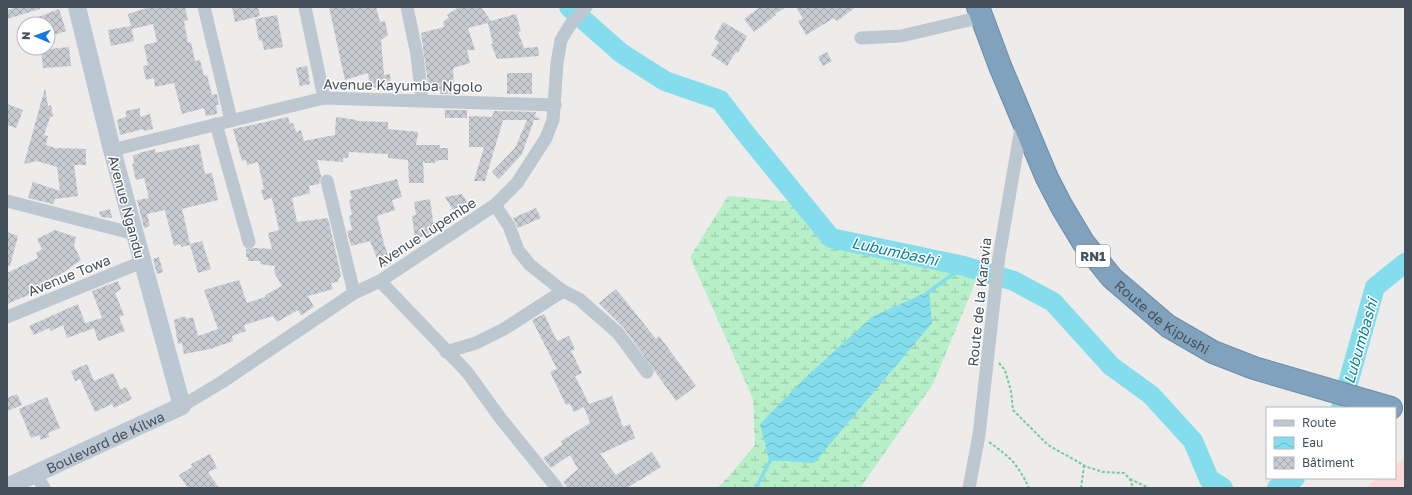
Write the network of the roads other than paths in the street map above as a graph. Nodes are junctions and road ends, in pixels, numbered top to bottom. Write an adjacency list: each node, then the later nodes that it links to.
1 (77, 7): 14 (street, Avenue Ngandu)
2 (204, 7): 11 (street)
3 (306, 7): 8 (street)
4 (407, 7): 9 (street)
5 (586, 7): 10 (street, Avenue Lupembe)
6 (980, 12): 7 (street); 12 (highway, Route de Kipushi / RN1)
7 (861, 38)
8 (324, 98): 9 (street, Avenue Kayumba Ngolo); 11 (street, Avenue Kayumba Ngolo)
9 (422, 100): 10 (street, Avenue Kayumba Ngolo)
10 (556, 104): 17 (street, Avenue Lupembe)
11 (231, 120): 13 (street, Avenue Kayumba Ngolo)
12 (1022, 120): 28 (highway, Route de Kipushi / RN1); 32 (street, Route de la Karavia)
13 (216, 124): 14 (street, Avenue Kayumba Ngolo); 19 (street)
14 (112, 150): 18 (street, Avenue Ngandu)
15 (327, 181): 23 (street)
16 (7, 201): 18 (street)
17 (495, 205): 21 (street, Avenue Lupembe); 22 (street)
18 (135, 234): 20 (street, Avenue Ngandu)
19 (249, 242)
20 (142, 262): 24 (street, Avenue Towa); 27 (street, Avenue Ngandu)
21 (380, 281): 23 (street, Avenue Lupembe); 25 (street)
22 (562, 291): 25 (street); 26 (street)
23 (354, 293): 27 (street, Avenue Lupembe)
24 (7, 317)
25 (446, 352): 31 (street)
26 (647, 372)
27 (182, 406): 29 (street, Boulevard de Kilwa)
28 (1388, 407)
29 (40, 482): 30 (street, Boulevard de Kilwa)
30 (7, 487)
31 (557, 488)
32 (969, 488)

